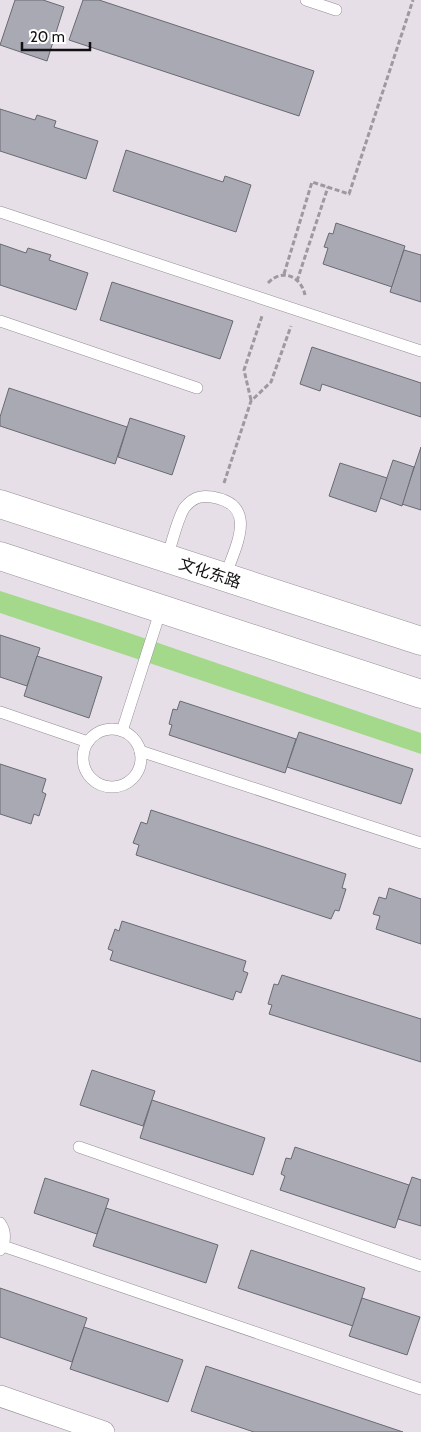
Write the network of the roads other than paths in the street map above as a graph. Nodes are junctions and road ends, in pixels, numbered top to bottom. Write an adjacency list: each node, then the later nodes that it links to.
1 (306, 0): 2 (lane)
2 (336, 10)
3 (0, 212): 5 (lane)
4 (0, 321): 6 (lane)
5 (421, 351)
6 (196, 388)
7 (0, 504): 9 (main road, 文化东路)
8 (0, 556): 11 (main road)
9 (168, 558): 10 (main road, 文化东路); 10 (lane)
10 (225, 577): 12 (main road, 文化东路)
11 (161, 609): 13 (main road); 15 (lane)
12 (421, 641)
13 (421, 694)
14 (0, 712): 16 (lane)
15 (122, 731): 16 (lane); 17 (lane)
16 (88, 742): 17 (lane)
17 (140, 750): 18 (lane)
18 (421, 843)
19 (79, 1148): 22 (lane)
20 (0, 1224): 21 (lane)
21 (1, 1248): 23 (lane)
22 (421, 1266)
23 (421, 1389)
24 (0, 1396): 25 (street)
25 (104, 1432)

